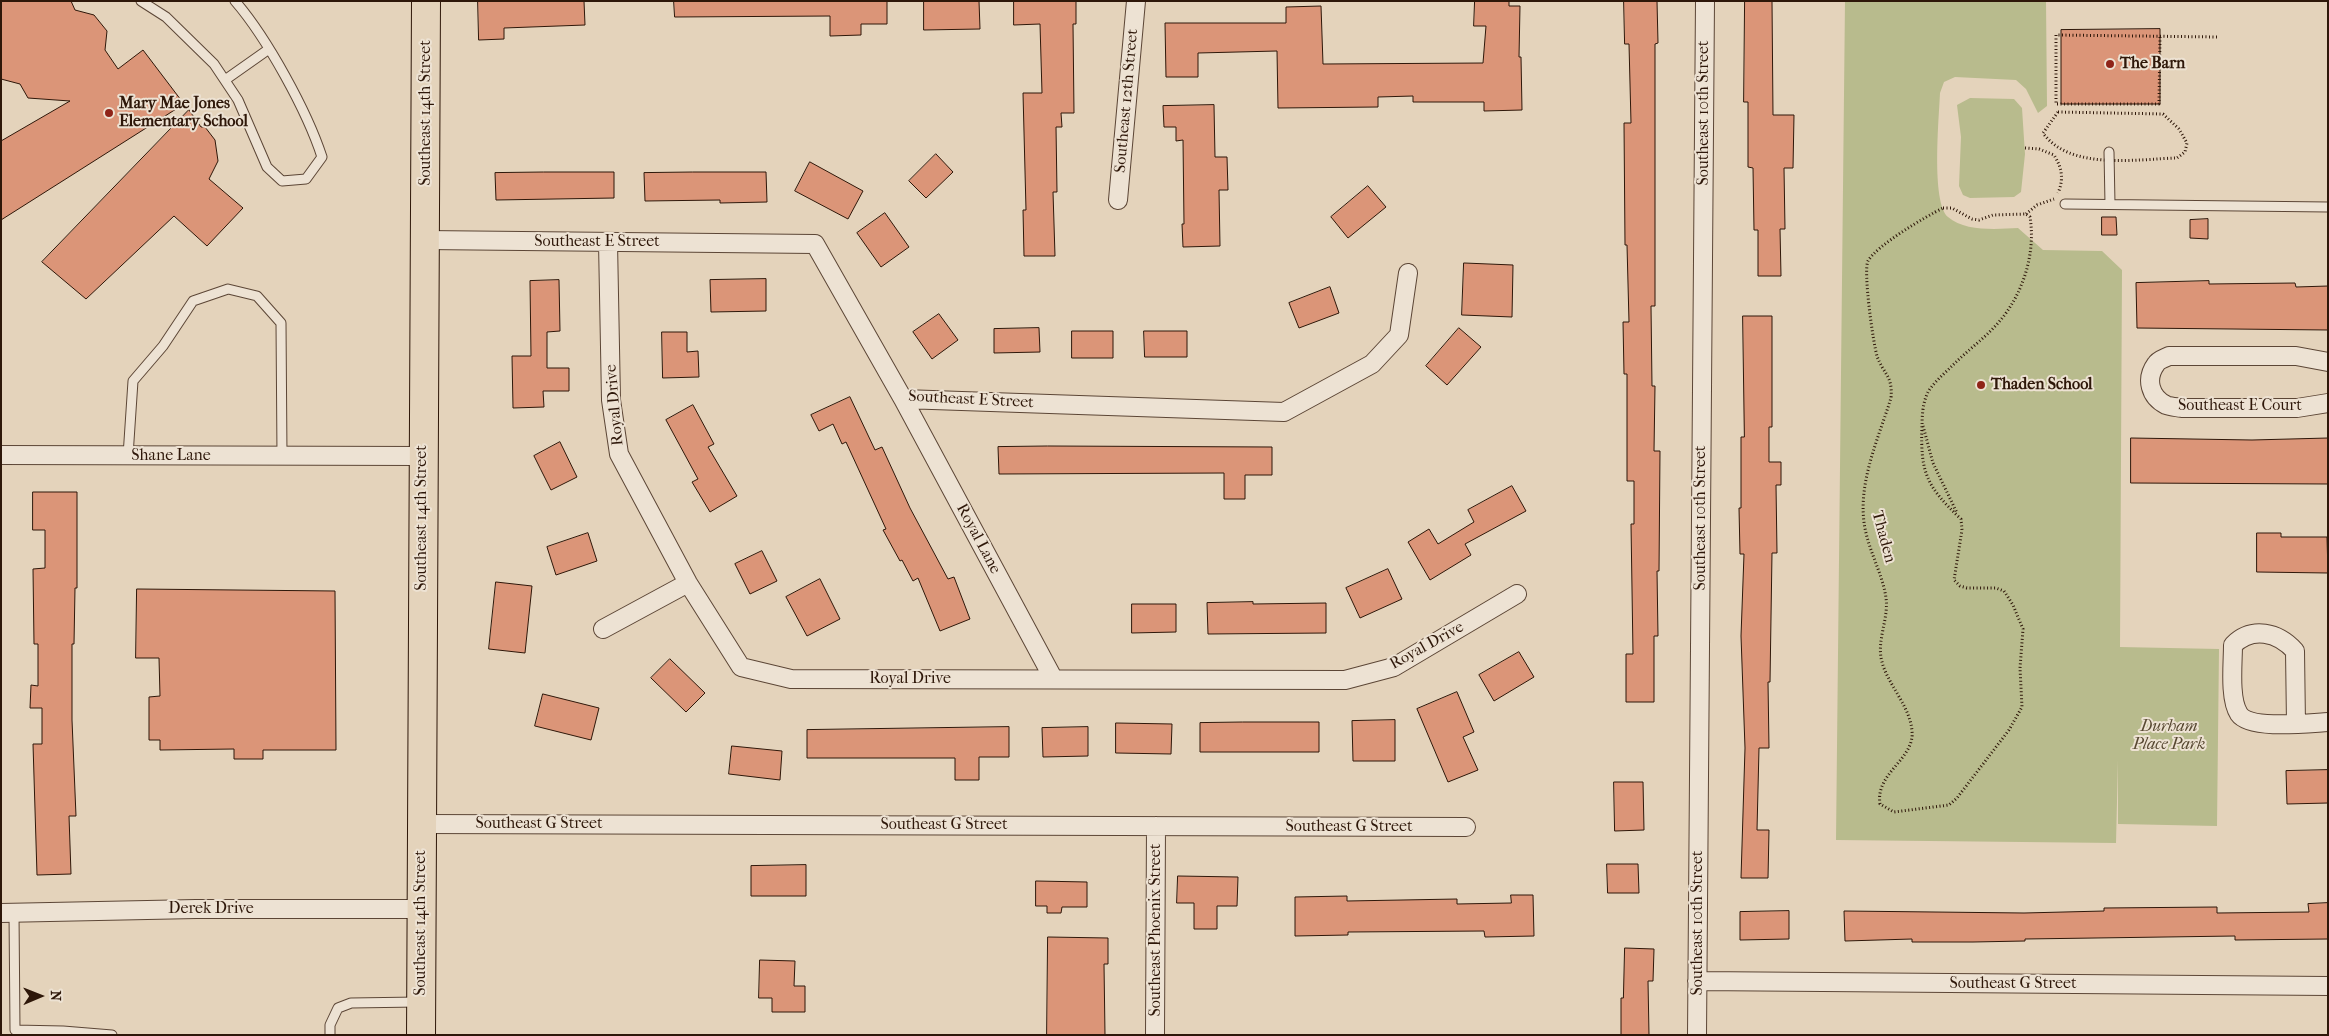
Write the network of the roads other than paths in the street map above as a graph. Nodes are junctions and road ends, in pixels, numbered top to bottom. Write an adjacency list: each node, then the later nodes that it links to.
1 (141, 1): 7 (lane)
2 (235, 1): 6 (lane)
3 (426, 1): 13 (main road, Southeast 14th Street)
4 (1136, 1): 9 (street, Southeast 12th Street)
5 (1705, 1): 34 (street, Southeast 10th Street)
6 (268, 49): 7 (lane); 7 (lane)
7 (225, 80)
8 (2109, 152): 11 (lane)
9 (1118, 200)
10 (2065, 204): 11 (lane)
11 (2110, 204): 12 (lane)
12 (2328, 207)
13 (425, 240): 14 (street, Southeast E Street); 22 (main road, Southeast 14th Street)
14 (608, 242): 17 (street, Southeast E Street); 23 (street, Royal Drive)
15 (1408, 273): 17 (street, Southeast E Street)
16 (2328, 362): 18 (street, Southeast E Court)
17 (903, 399): 26 (street, Royal Lane)
18 (2328, 403)
19 (1, 455): 20 (street, Shane Lane)
20 (128, 456): 21 (street, Shane Lane); 21 (lane)
21 (282, 456): 22 (street, Shane Lane)
22 (422, 456): 29 (main road, Southeast 14th Street)
23 (688, 583): 25 (street); 26 (street, Royal Drive)
24 (1517, 594): 26 (street, Royal Drive)
25 (603, 629)
26 (1053, 678)
27 (2328, 722): 28 (street)
28 (2296, 724): 28 (street)
29 (421, 824): 30 (street, Southeast G Street); 32 (main road, Southeast 14th Street)
30 (1156, 826): 31 (street, Southeast G Street); 41 (street, Southeast Phoenix Street)
31 (1466, 827)
32 (421, 909): 33 (street, Derek Drive); 36 (main road, Southeast 14th Street)
33 (8, 913): 37 (lane)
34 (1698, 981): 35 (street, Southeast G Street); 42 (street, Southeast 10th Street)
35 (2328, 986)
36 (421, 1002): 39 (lane); 40 (main road, Southeast 14th Street)
37 (15, 1032): 38 (lane)
38 (112, 1035)
39 (330, 1035)
40 (421, 1035)
41 (1155, 1035)
42 (1697, 1035)

